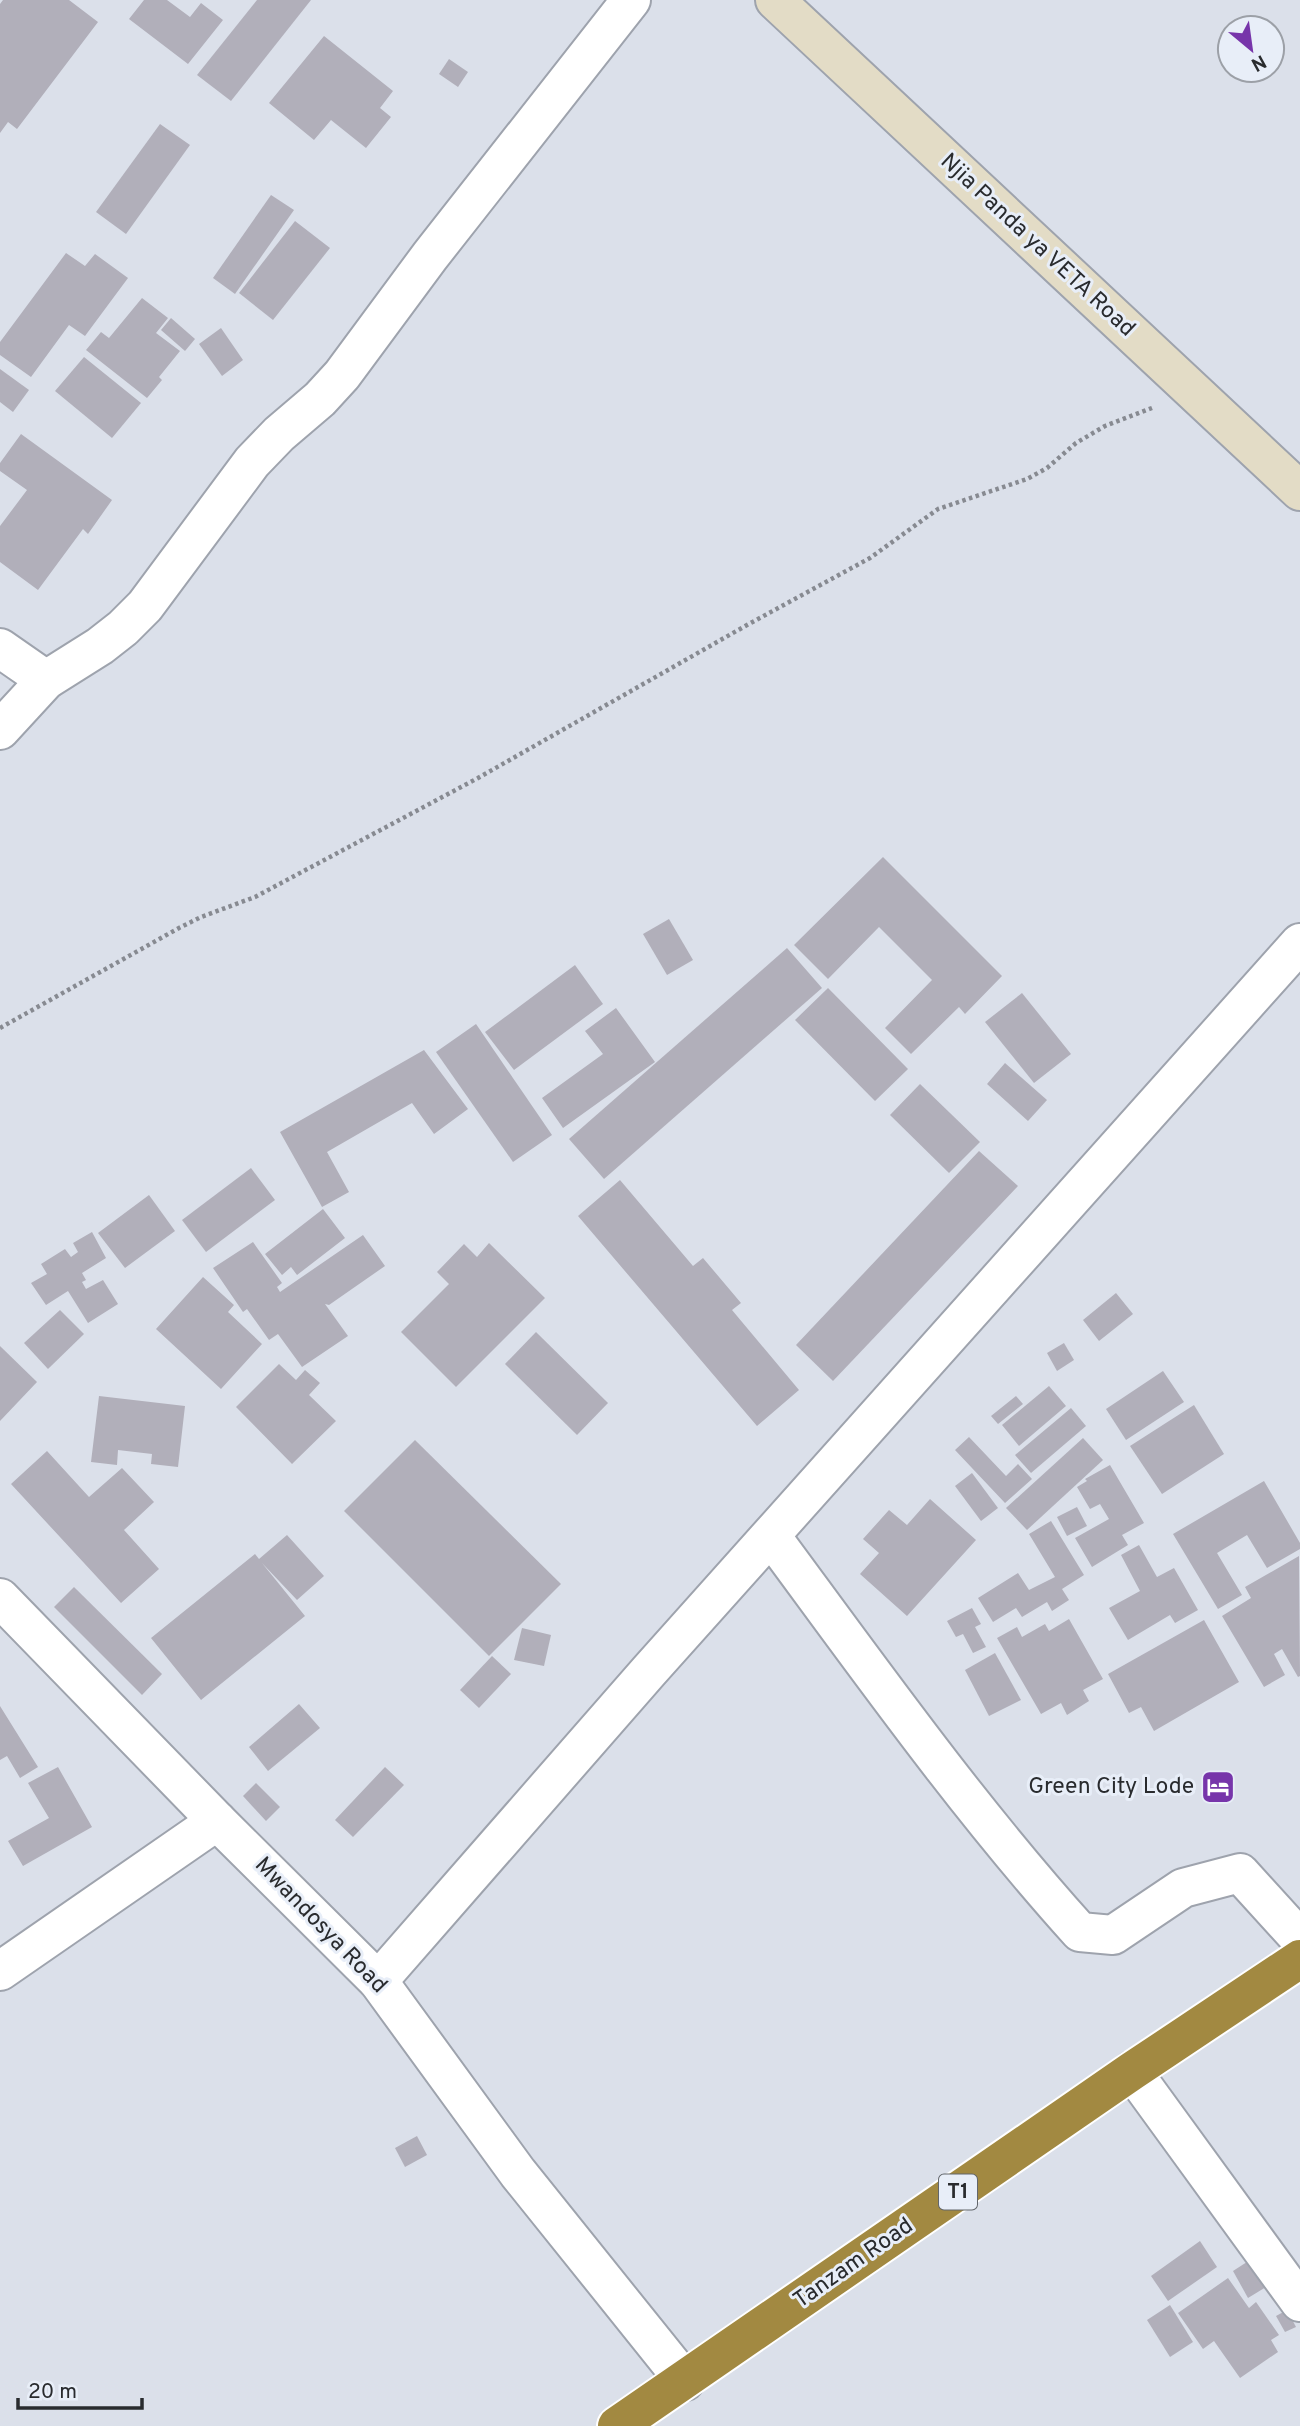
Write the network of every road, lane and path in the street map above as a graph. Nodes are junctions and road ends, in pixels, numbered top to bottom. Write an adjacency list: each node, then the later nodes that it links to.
1 (631, 0): 6 (street)
2 (775, 0): 3 (street, Njia Panda ya VETA Road)
3 (1191, 389): 4 (street, Njia Panda ya VETA Road); 9 (path)
4 (1300, 491)
5 (0, 648): 6 (street)
6 (46, 680): 7 (street)
7 (0, 730)
8 (1300, 943): 10 (street)
9 (0, 1028)
10 (771, 1536): 13 (street); 16 (street)
11 (0, 1598): 12 (street, Mwandosya Road)
12 (217, 1821): 15 (street); 16 (street, Mwandosya Road)
13 (1300, 1939)
14 (1300, 1959): 17 (highway, Tanzam Road / T1)
15 (0, 1971)
16 (378, 1981): 19 (street, Mwandosya Road)
17 (1132, 2071): 18 (street); 19 (highway, Tanzam Road / T1)
18 (1300, 2302)
19 (685, 2381): 20 (highway, Tanzam Road / T1)
20 (617, 2426)

